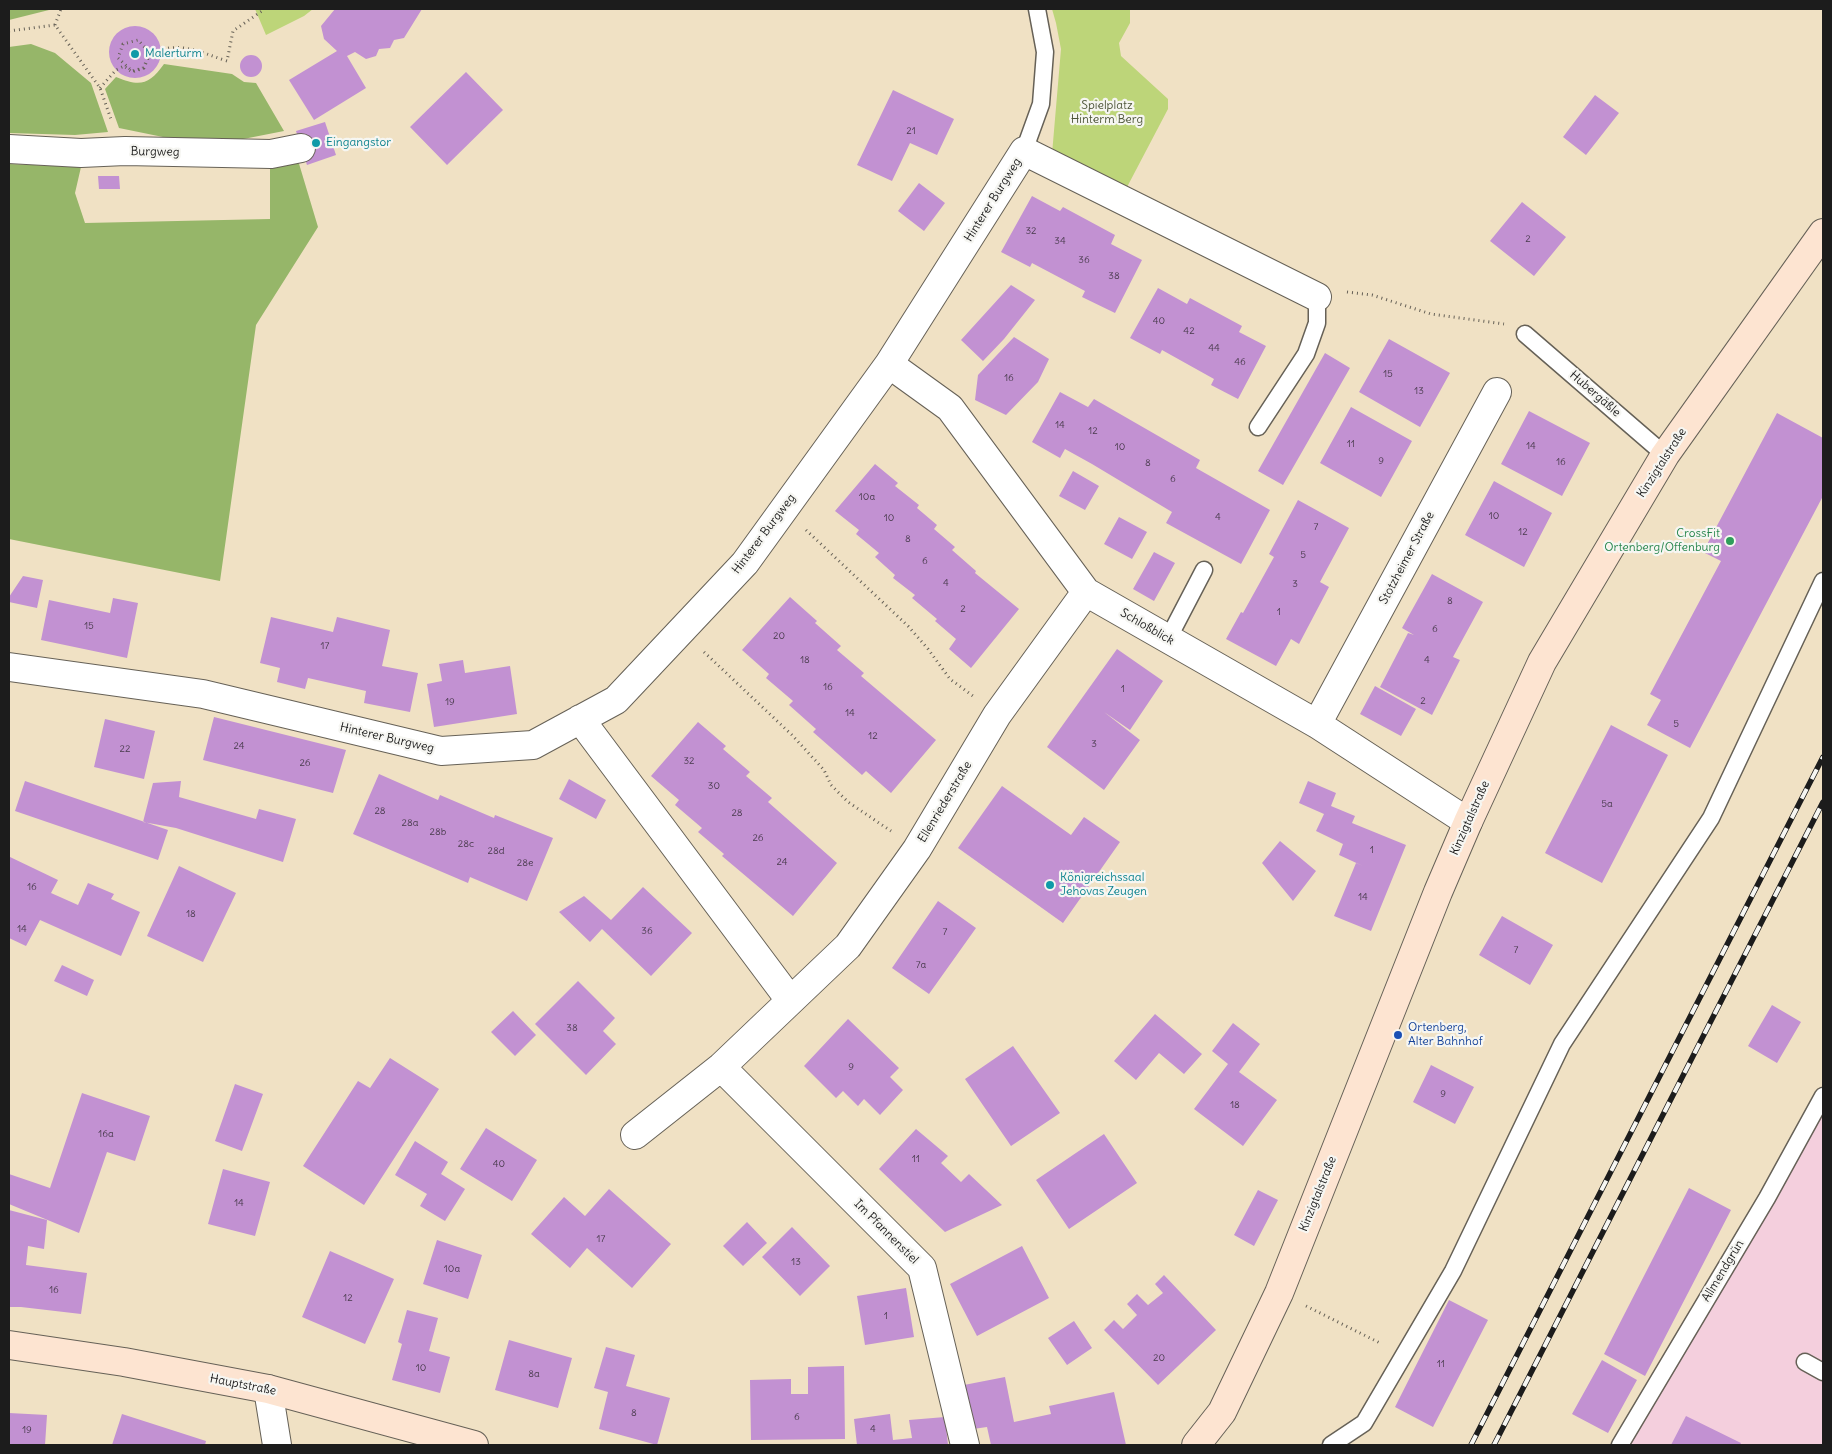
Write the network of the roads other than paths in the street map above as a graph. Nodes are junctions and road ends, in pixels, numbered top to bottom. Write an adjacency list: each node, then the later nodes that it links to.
1 (1037, 9): 4 (lane)
2 (301, 148): 3 (street, Burgweg)
3 (9, 149)
4 (1024, 151): 6 (street, Hinterer Burgweg); 8 (street, Hinterer Burgweg)
5 (1823, 233): 11 (main road, Kinzigtalstraße)
6 (1317, 297): 10 (lane)
7 (1525, 334): 11 (lane, Hubergäßle)
8 (889, 364): 14 (street, Schloßblick); 17 (street, Hinterer Burgweg)
9 (1497, 392): 18 (street, Stotzheimer Straße)
10 (1258, 427)
11 (1665, 455): 19 (main road, Kinzigtalstraße)
12 (1204, 570): 15 (lane)
13 (1823, 581): 32 (lane)
14 (1086, 592): 15 (street, Schloßblick); 20 (street, Ellenriederstraße)
15 (1168, 639): 18 (street, Schloßblick)
16 (9, 667): 17 (street, Hinterer Burgweg)
17 (580, 719): 20 (street)
18 (1317, 724): 19 (street, Schloßblick)
19 (1468, 822): 31 (main road, Kinzigtalstraße)
20 (790, 1000): 21 (street, Ellenriederstraße)
21 (720, 1067): 23 (street, Ellenriederstraße); 30 (street, Im Pfannenstiel)
22 (1823, 1096): 33 (lane, Allmendgrün)
23 (635, 1135)
24 (9, 1344): 27 (main road, Hauptstraße)
25 (1805, 1362): 26 (lane)
26 (1823, 1372)
27 (268, 1389): 28 (street); 29 (main road, Hauptstraße)
28 (277, 1445)
29 (474, 1445)
30 (965, 1445)
31 (1196, 1445)
32 (1331, 1445)
33 (1620, 1445)

